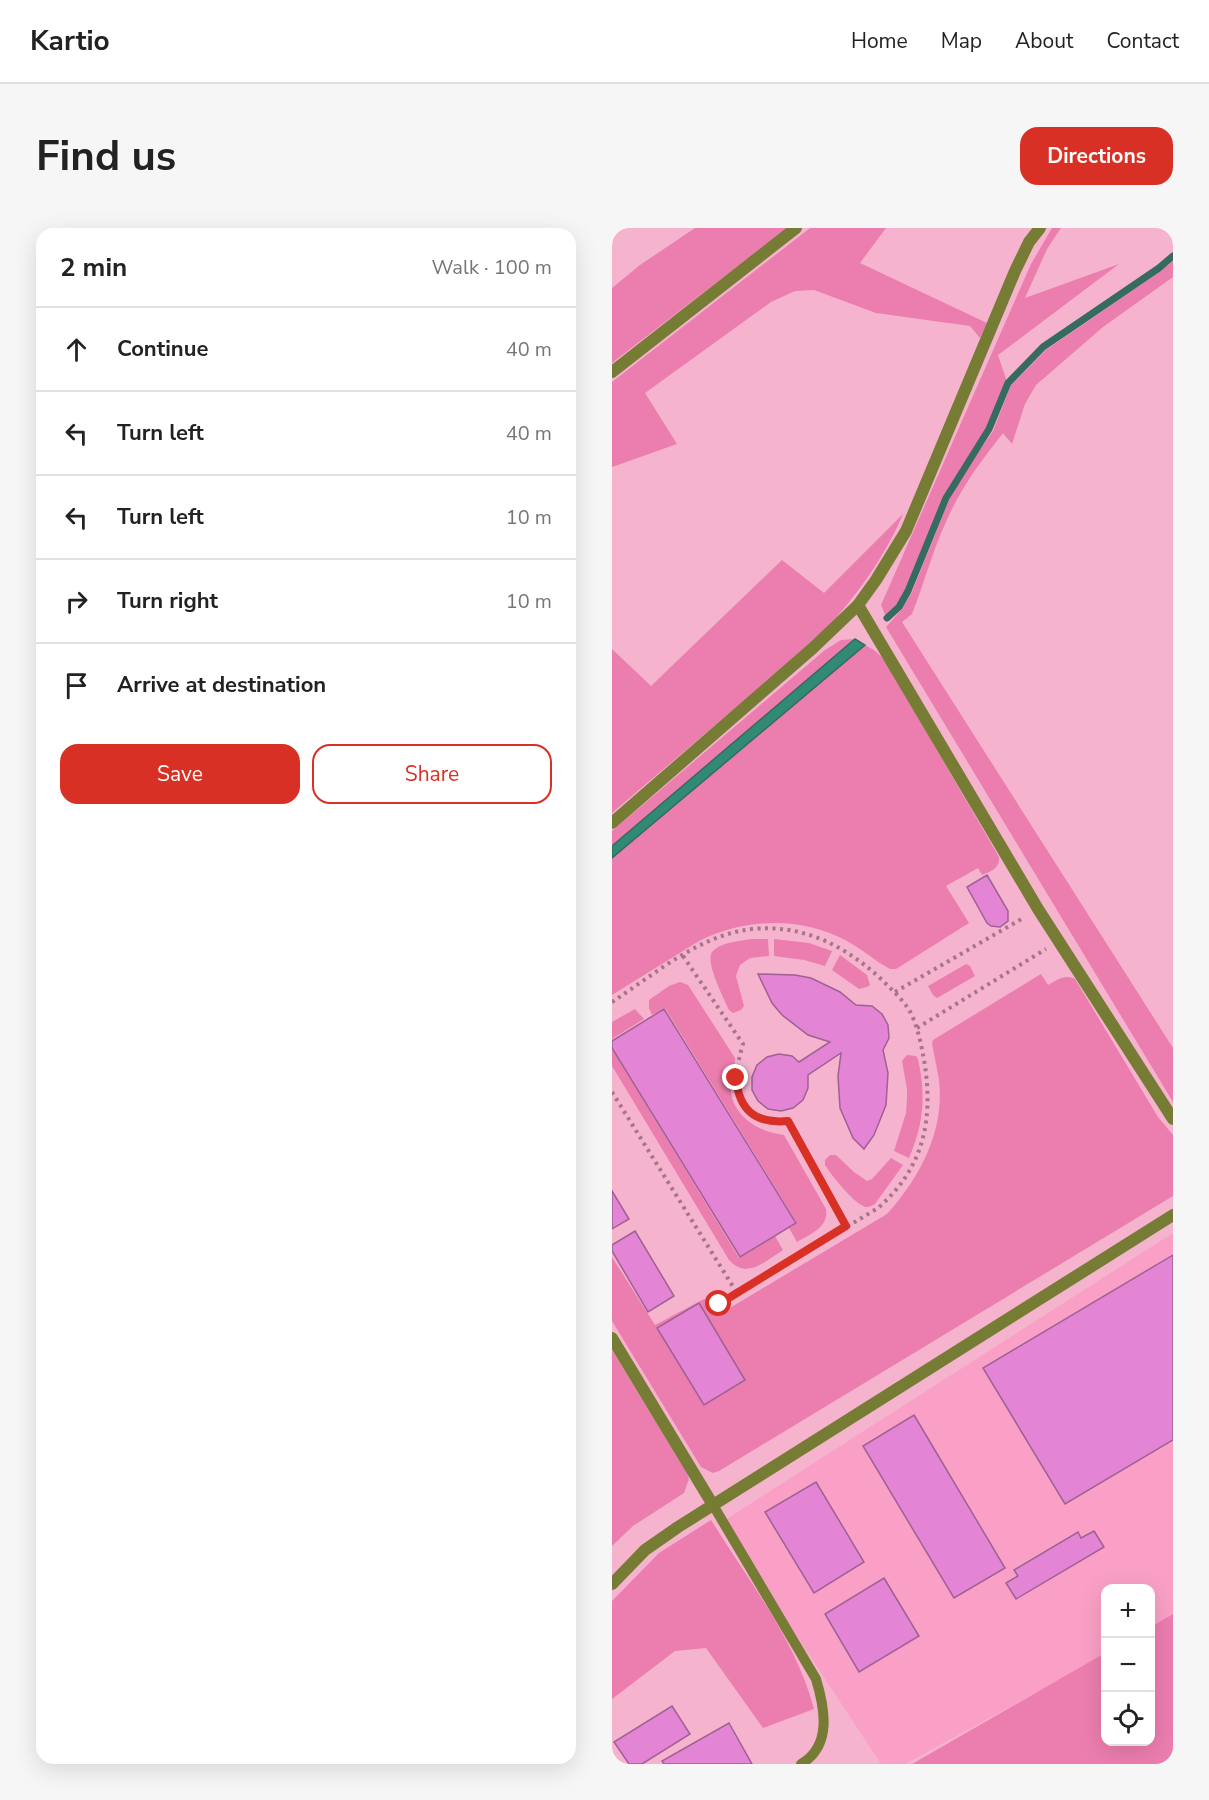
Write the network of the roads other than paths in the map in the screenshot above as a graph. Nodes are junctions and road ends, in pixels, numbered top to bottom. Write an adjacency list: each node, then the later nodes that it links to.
1 (796, 228): 3 (street)
2 (1040, 228): 4 (street)
3 (612, 372)
4 (858, 605): 5 (street); 6 (street)
5 (612, 823)
6 (1173, 1119)
7 (1173, 1215): 9 (street)
8 (612, 1338): 9 (street)
9 (713, 1505): 10 (street); 11 (lane)
10 (612, 1584)
11 (801, 1764)

